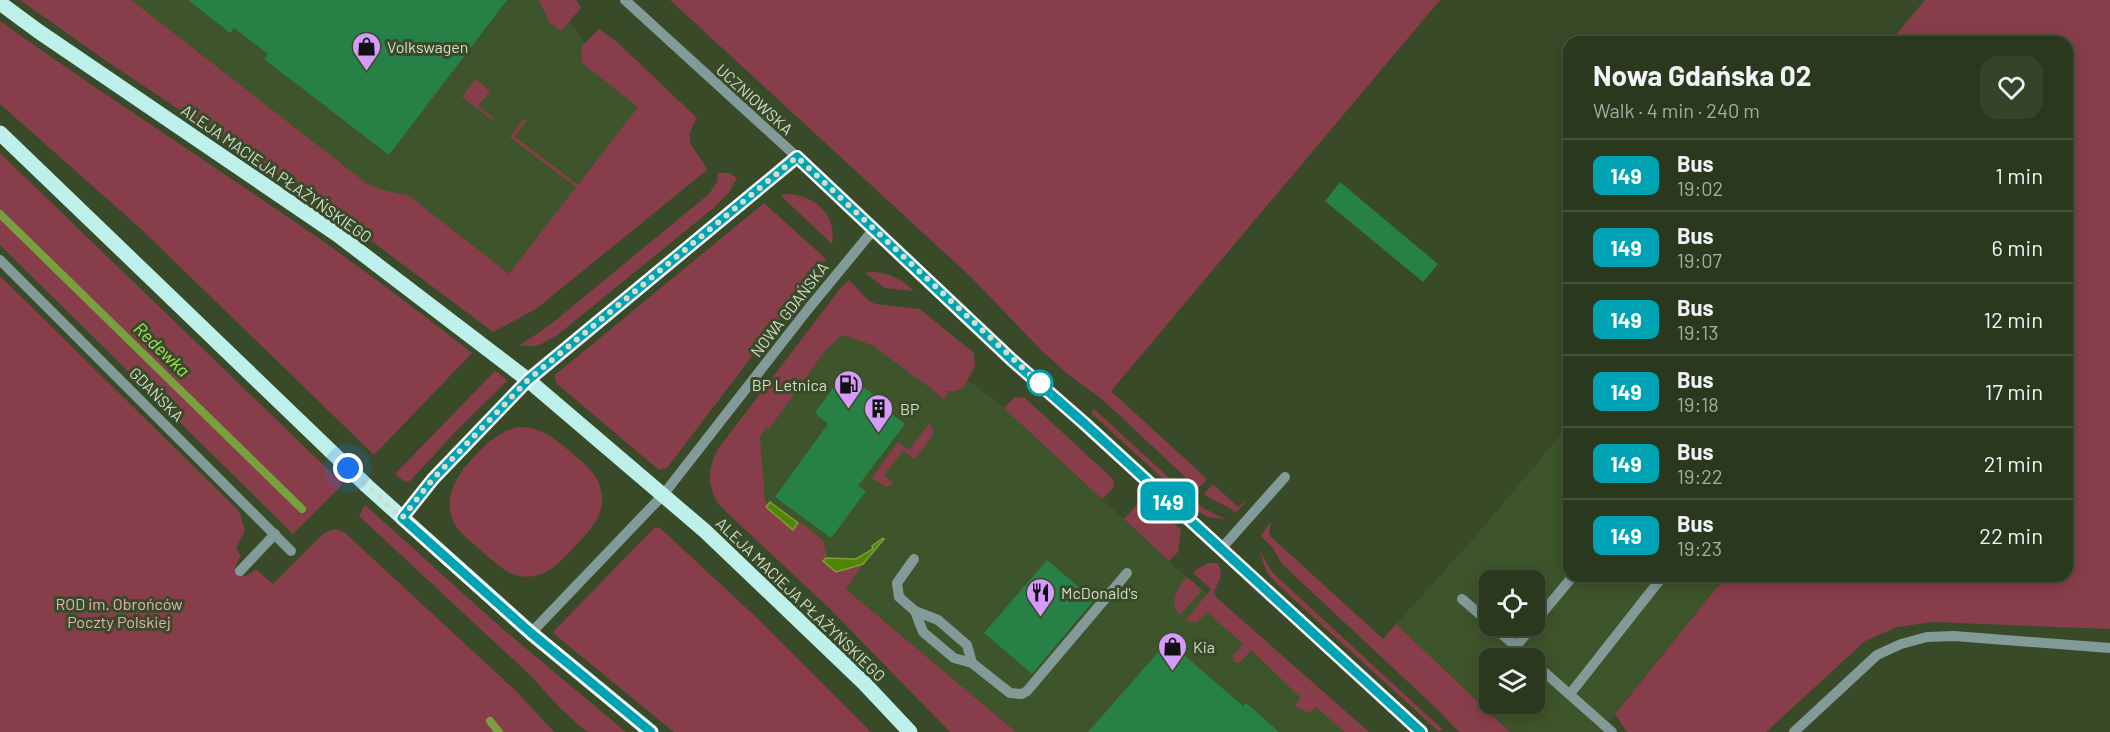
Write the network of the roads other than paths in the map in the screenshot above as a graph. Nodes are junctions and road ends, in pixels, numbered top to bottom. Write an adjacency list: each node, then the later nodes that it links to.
1 (625, 0): 4 (street, UCZNIOWSKA)
2 (0, 3): 7 (main road, ALEJA MACIEJA PŁAŻYŃSKIEGO)
3 (0, 133): 10 (main road)
4 (797, 157): 5 (street, UCZNIOWSKA); 7 (street)
5 (874, 229): 9 (street, NOWA GDAŃSKA); 12 (street, UCZNIOWSKA)
6 (0, 260): 11 (street, GDAŃSKA)
7 (528, 380): 9 (main road, ALEJA MACIEJA PŁAŻYŃSKIEGO); 10 (street)
8 (1285, 477): 12 (street)
9 (663, 495): 23 (street); 33 (main road, ALEJA MACIEJA PŁAŻYŃSKIEGO)
10 (402, 518): 23 (main road)
11 (275, 534): 13 (street, GDAŃSKA); 15 (street)
12 (1221, 549): 34 (street, UCZNIOWSKA)
13 (291, 551)
14 (914, 559): 21 (street)
15 (240, 571)
16 (1127, 573): 29 (street)
17 (1568, 582): 20 (street)
18 (1658, 582): 31 (street)
19 (1462, 599): 22 (street)
20 (1545, 610)
21 (915, 611): 29 (street); 29 (street)
22 (1479, 614)
23 (531, 633): 32 (main road)
24 (1505, 636): 26 (street)
25 (1524, 636): 26 (street)
26 (1516, 646): 27 (street)
27 (1518, 648)
28 (2110, 648): 36 (street)
29 (972, 663)
30 (1545, 672): 31 (street)
31 (1570, 694): 35 (street)
32 (651, 732)
33 (910, 732)
34 (1421, 732)
35 (1612, 732)
36 (1794, 732)

